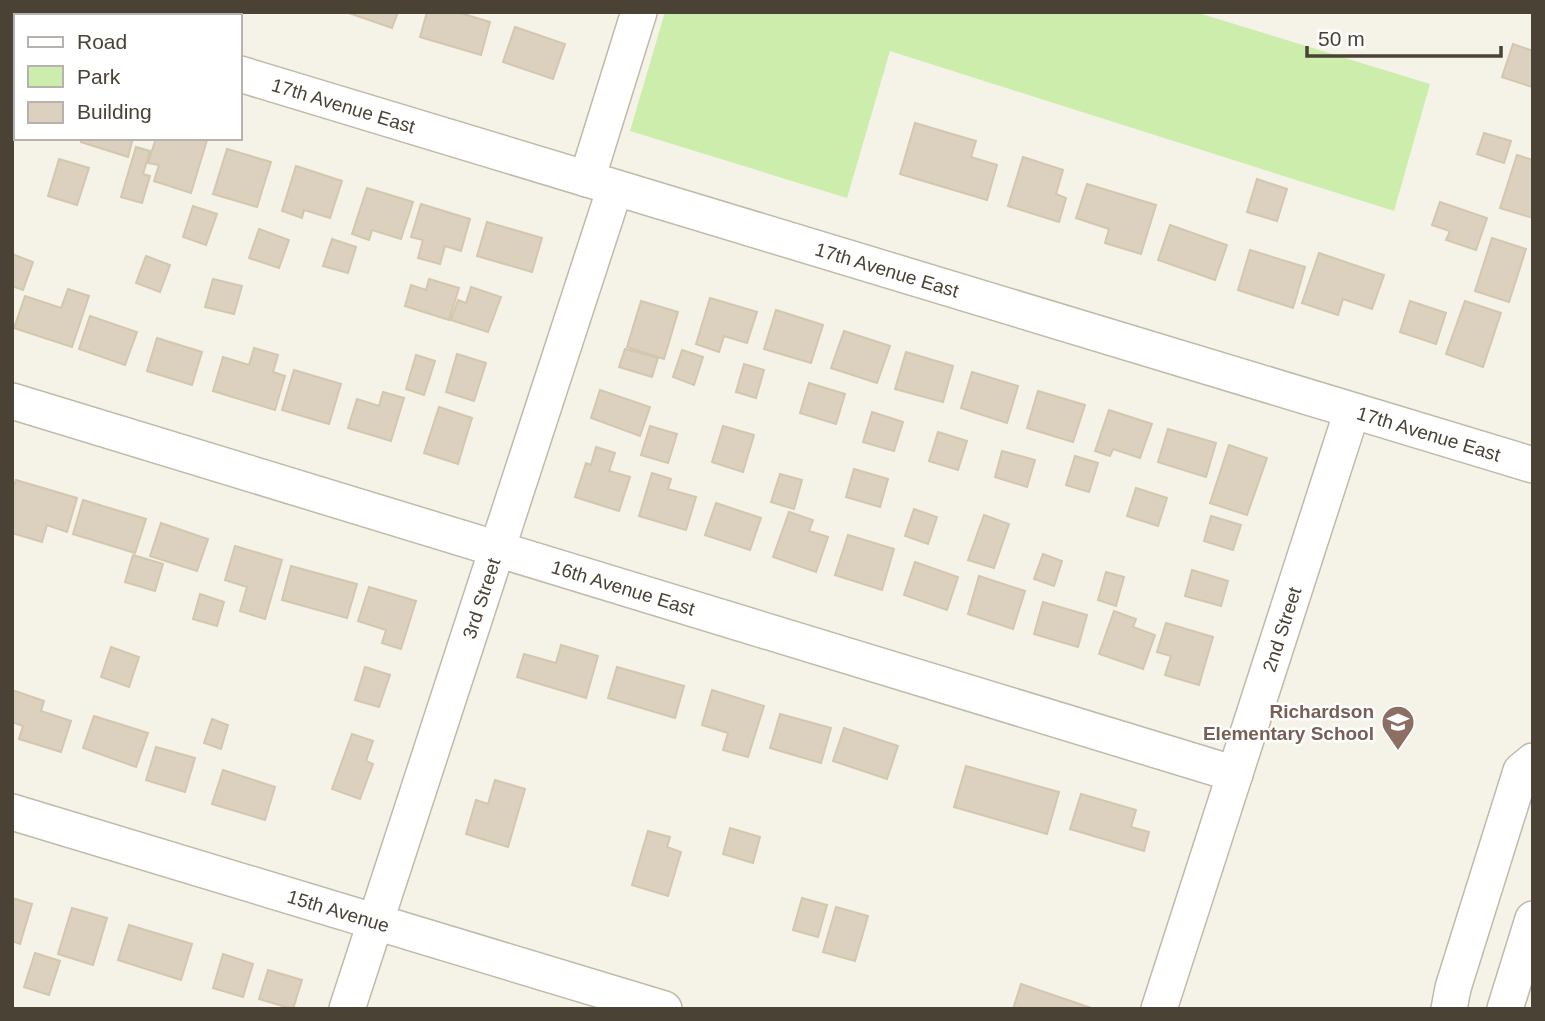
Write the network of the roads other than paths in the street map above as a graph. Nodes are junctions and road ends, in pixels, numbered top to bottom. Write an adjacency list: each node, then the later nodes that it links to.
1 (639, 12): 3 (street, 3rd Street)
2 (242, 75): 3 (street, 17th Avenue East)
3 (601, 183): 5 (street, 17th Avenue East); 7 (street, 3rd Street)
4 (12, 401): 7 (street, 16th Avenue East)
5 (1352, 411): 6 (street, 17th Avenue East); 9 (street, 2nd Street)
6 (1533, 465)
7 (498, 549): 9 (street, 16th Avenue East); 12 (street, 3rd Street)
8 (1533, 761): 16 (street)
9 (1235, 774): 15 (street, 2nd Street)
10 (12, 812): 12 (street, 15th Avenue)
11 (1533, 919): 17 (street)
12 (376, 922): 13 (street, 3rd Street); 14 (street, 15th Avenue)
13 (348, 1009)
14 (664, 1009)
15 (1159, 1009)
16 (1450, 1009)
17 (1505, 1009)

